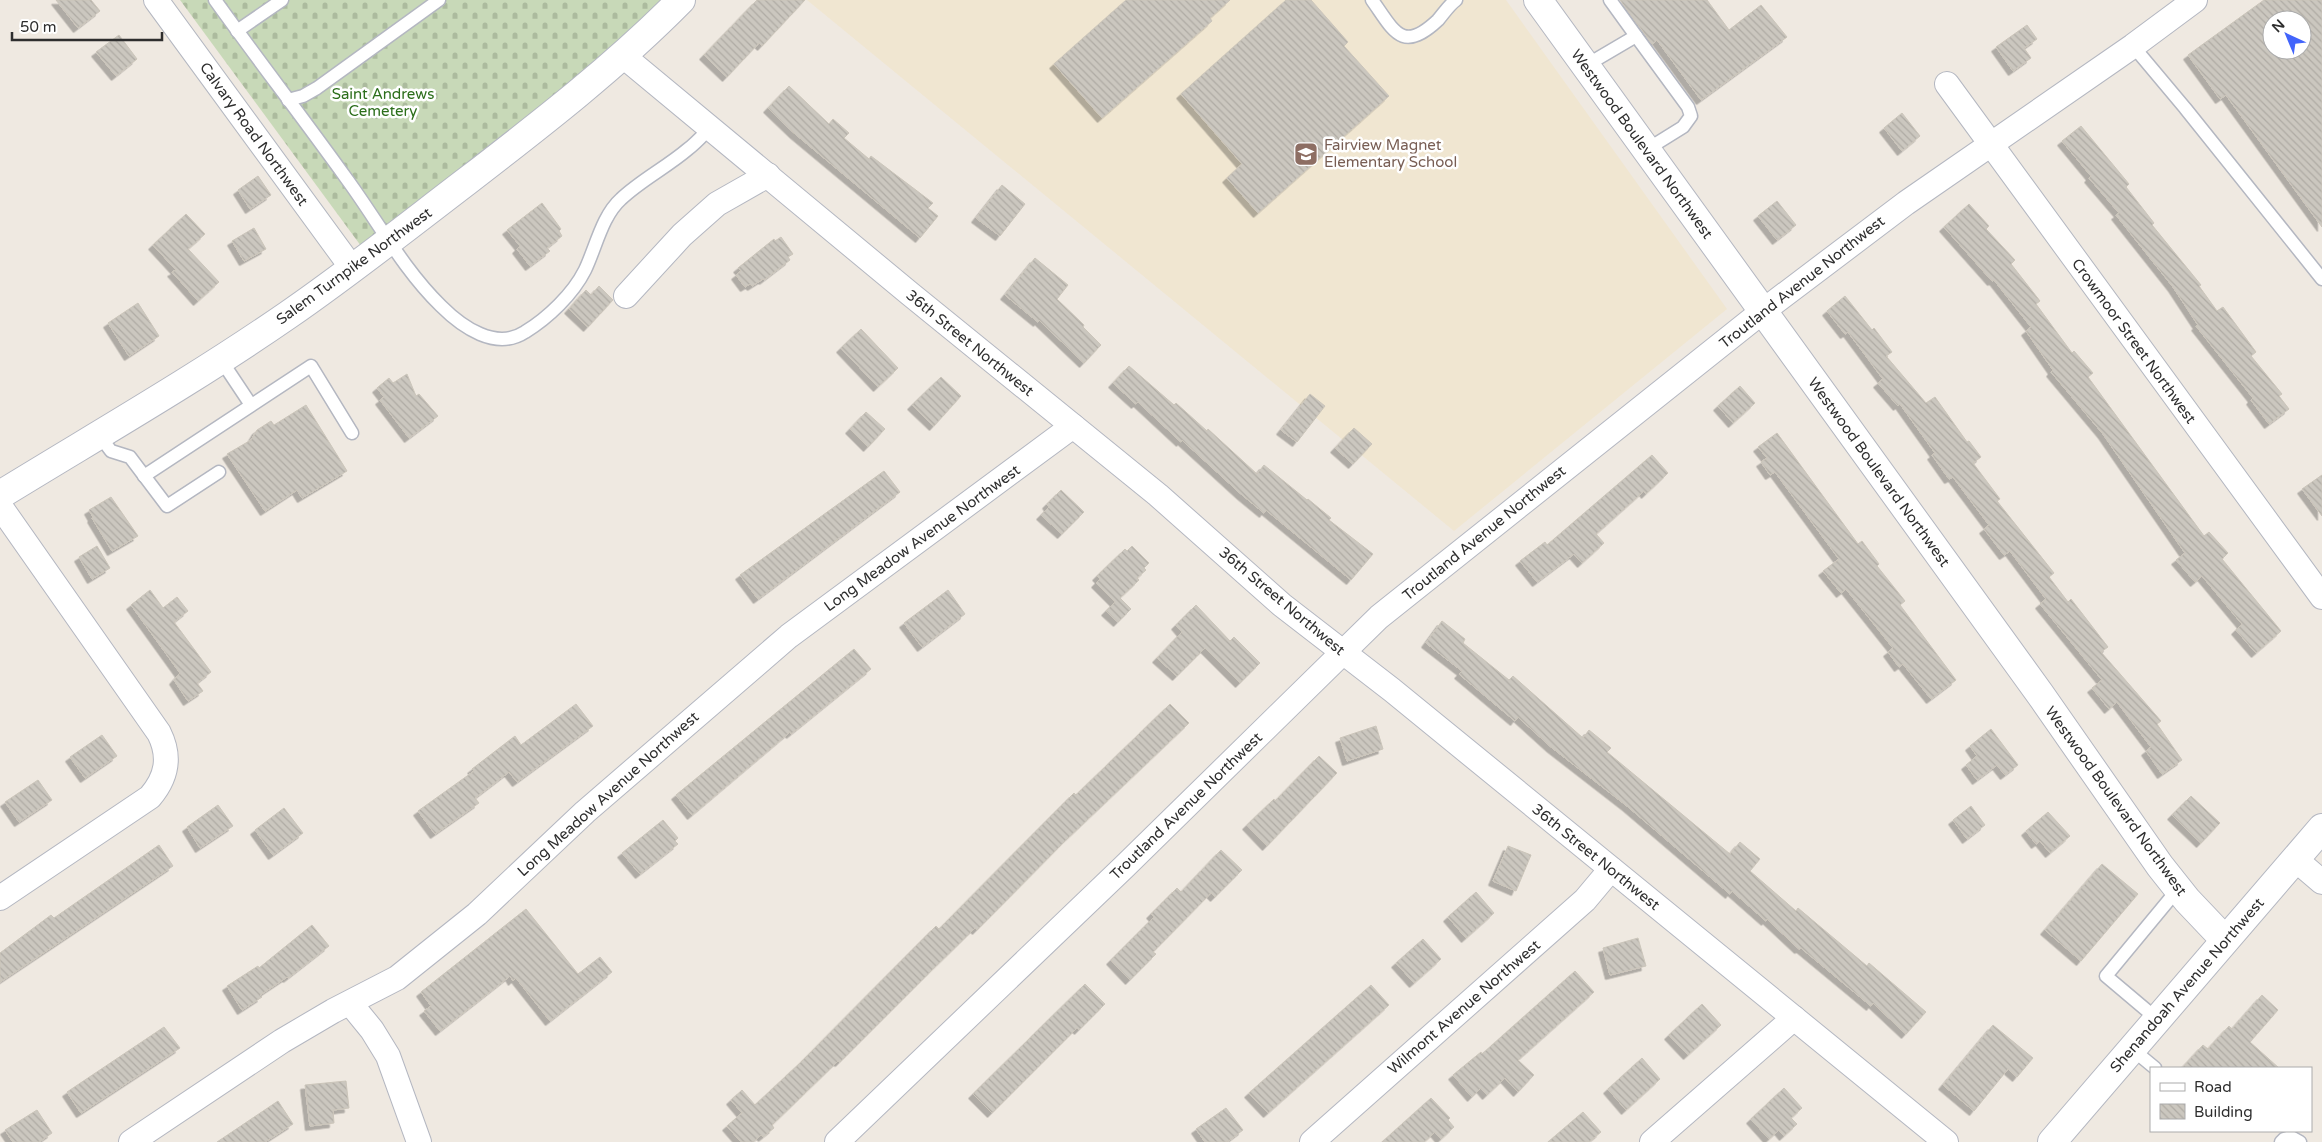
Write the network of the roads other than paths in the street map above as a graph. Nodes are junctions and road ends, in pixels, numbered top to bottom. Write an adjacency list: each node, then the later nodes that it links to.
1 (156, 0): 23 (street, Calvary Road Northwest)
2 (215, 0): 11 (lane)
3 (282, 0): 11 (lane)
4 (439, 0): 17 (lane)
5 (1372, 0): 9 (lane)
6 (1538, 0): 15 (street, Westwood Boulevard Northwest)
7 (1610, 0): 12 (lane)
8 (2195, 0): 13 (street, Troutland Avenue Northwest)
9 (1453, 1)
10 (670, 4): 14 (street, Salem Turnpike Northwest)
11 (237, 31): 17 (lane)
12 (1636, 36): 15 (lane); 20 (lane)
13 (2133, 46): 19 (street, Troutland Avenue Northwest); 24 (lane)
14 (622, 55): 18 (street, 36th Street Northwest); 22 (street, Salem Turnpike Northwest)
15 (1585, 66): 20 (street, Westwood Boulevard Northwest)
16 (1947, 84): 19 (street, Crowmoor Street Northwest)
17 (288, 100): 22 (lane)
18 (710, 128): 21 (street, 36th Street Northwest); 22 (lane)
19 (1991, 143): 26 (street, Troutland Avenue Northwest); 36 (street, Crowmoor Street Northwest)
20 (1646, 150): 26 (street, Westwood Boulevard Northwest)
21 (768, 175): 25 (street); 29 (street, 36th Street Northwest)
22 (390, 240): 23 (street, Salem Turnpike Northwest)
23 (352, 268): 27 (street, Salem Turnpike Northwest)
24 (2322, 279)
25 (626, 296)
26 (1763, 311): 37 (street, Troutland Avenue Northwest); 42 (street, Westwood Boulevard Northwest)
27 (221, 360): 28 (lane); 31 (street, Salem Turnpike Northwest)
28 (251, 405): 30 (lane); 33 (lane)
29 (1073, 426): 37 (street, 36th Street Northwest); 45 (street, Long Meadow Avenue Northwest)
30 (352, 432)
31 (99, 435): 33 (lane); 34 (street, Salem Turnpike Northwest)
32 (219, 472): 33 (lane)
33 (144, 476)
34 (0, 495)
35 (0, 506): 43 (street)
36 (2322, 597)
37 (1343, 652): 40 (street, 36th Street Northwest); 50 (street, Troutland Avenue Northwest)
38 (2322, 828): 39 (street, Shenandoah Avenue Northwest)
39 (2295, 859): 41 (street); 44 (street, Shenandoah Avenue Northwest)
40 (1611, 869): 46 (street, 36th Street Northwest); 53 (street, Wilmont Avenue Northwest)
41 (2322, 882)
42 (2178, 889): 44 (street, Westwood Boulevard Northwest); 47 (lane)
43 (0, 898)
44 (2224, 940): 47 (street, Shenandoah Avenue Northwest)
45 (350, 1004): 51 (street, Long Meadow Avenue Northwest); 52 (street)
46 (1794, 1018): 54 (street); 55 (street, 36th Street Northwest)
47 (2157, 1019): 48 (street, Shenandoah Avenue Northwest)
48 (2132, 1049): 49 (lane); 56 (street, Shenandoah Avenue Northwest)
49 (2153, 1067)
50 (848, 1139)
51 (131, 1142)
52 (419, 1142)
53 (1312, 1142)
54 (1652, 1142)
55 (1946, 1142)
56 (2052, 1142)
57 (2281, 1142): 58 (lane)
58 (2300, 1142)

